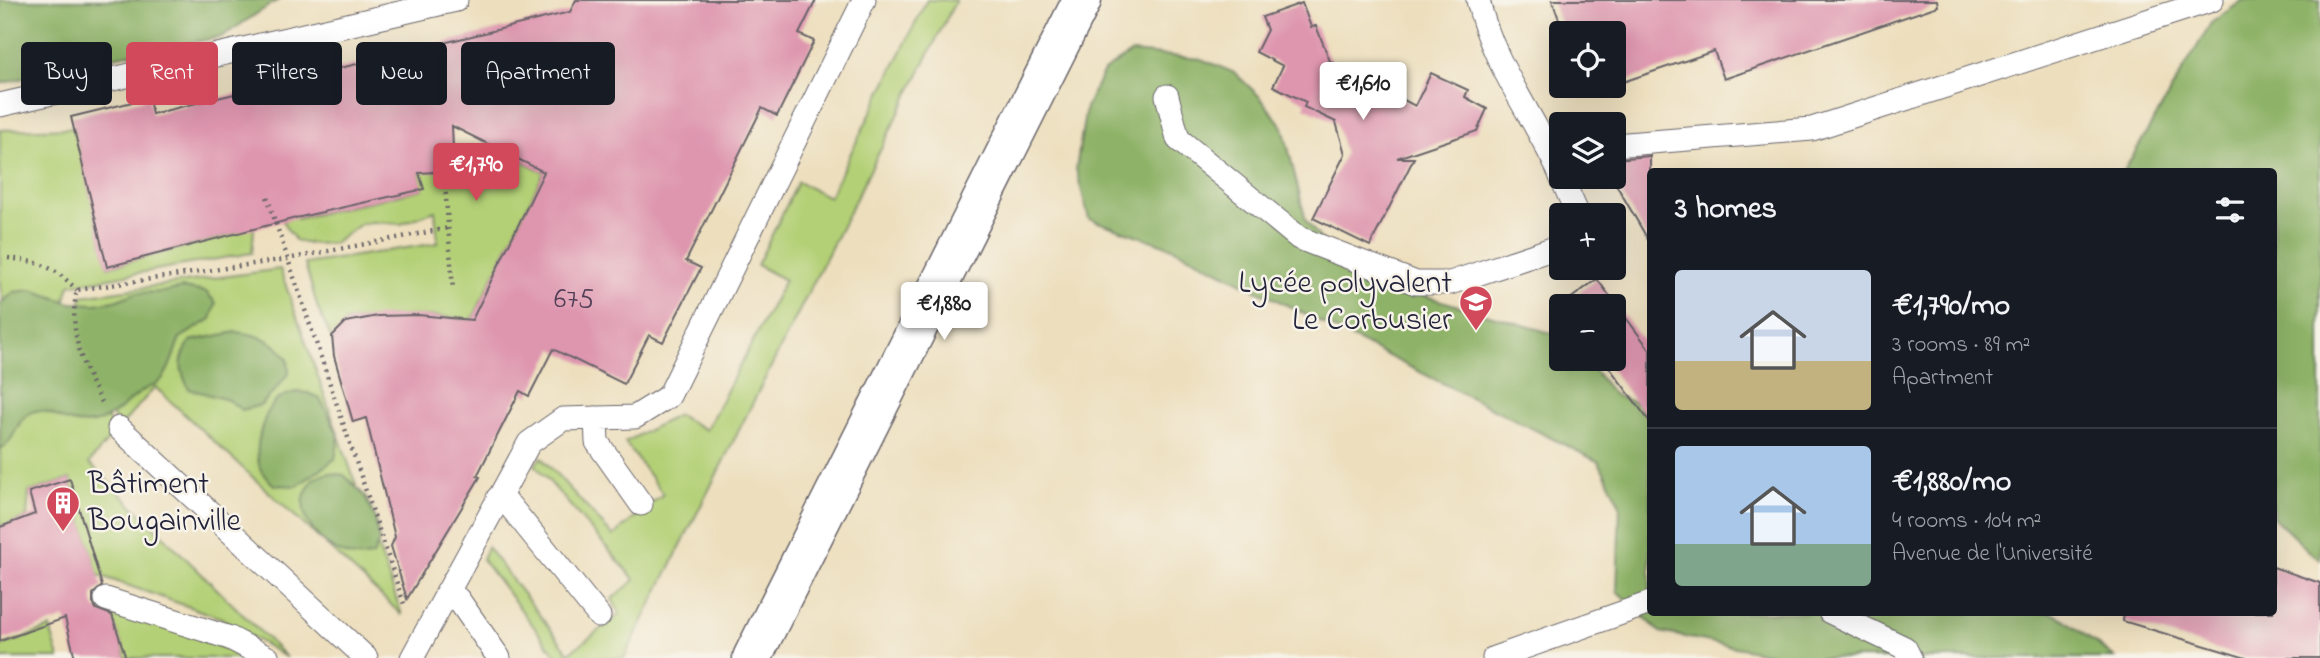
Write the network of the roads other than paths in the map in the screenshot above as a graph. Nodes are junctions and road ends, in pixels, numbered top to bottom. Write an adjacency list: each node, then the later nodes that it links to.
1 (456, 0): 7 (lane)
2 (864, 0): 11 (lane)
3 (1082, 0): 24 (street)
4 (1478, 0): 8 (lane)
5 (2212, 0): 9 (lane)
6 (1167, 96): 10 (lane)
7 (0, 105)
8 (1549, 136)
9 (1626, 144)
10 (1549, 250)
11 (596, 418): 13 (lane); 14 (lane)
12 (119, 428): 22 (lane)
13 (498, 498): 15 (lane); 18 (lane)
14 (641, 504)
15 (447, 592): 20 (lane); 23 (lane)
16 (106, 599): 21 (lane)
17 (1647, 604): 25 (lane)
18 (599, 616)
19 (1838, 616): 26 (lane)
20 (417, 648)
21 (268, 658)
22 (366, 658)
23 (499, 658)
24 (752, 658)
25 (1494, 658)
26 (1910, 658)

